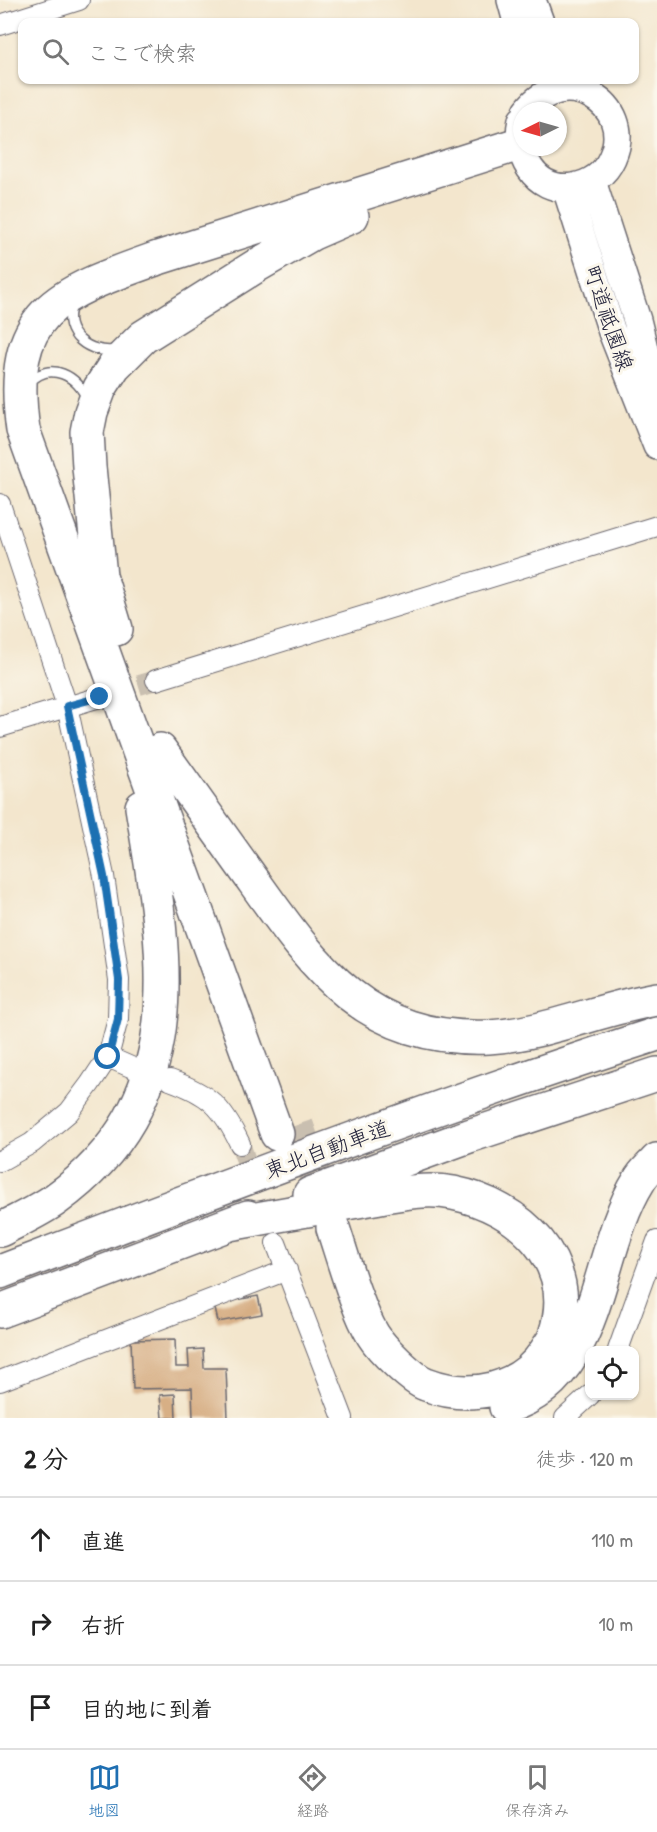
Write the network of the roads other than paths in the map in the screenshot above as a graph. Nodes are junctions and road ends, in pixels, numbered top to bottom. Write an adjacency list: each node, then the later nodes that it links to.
1 (79, 0): 4 (street)
2 (511, 0): 5 (street)
3 (532, 0): 6 (street)
4 (22, 18)
5 (516, 18)
6 (539, 18)
7 (18, 19): 8 (street)
8 (0, 25)
9 (561, 84): 10 (street); 14 (street)
10 (540, 102)
11 (513, 125): 15 (highway)
12 (513, 128): 16 (highway)
13 (536, 156): 14 (street)
14 (579, 184): 18 (street, 町道祗園線); 20 (street, 町道祗園線)
15 (86, 285): 16 (lane); 17 (highway)
16 (134, 347): 19 (highway)
17 (18, 397): 19 (lane); 27 (highway)
18 (657, 401)
19 (91, 412): 28 (highway)
20 (657, 446)
21 (0, 504): 25 (street)
22 (657, 526): 23 (street)
23 (156, 680)
24 (100, 697): 25 (street)
25 (67, 706): 26 (street); 31 (street)
26 (0, 727)
27 (130, 733): 28 (highway); 39 (highway)
28 (160, 750): 29 (highway)
29 (657, 999)
30 (657, 1034): 43 (highway, 東北自動車道)
31 (108, 1057): 32 (street); 37 (street)
32 (133, 1068)
33 (657, 1074): 38 (highway, 東北自動車道)
34 (170, 1080): 35 (street)
35 (240, 1144)
36 (657, 1160): 38 (highway)
37 (0, 1161)
38 (229, 1224): 44 (highway, 東北自動車道)
39 (0, 1230)
40 (657, 1241): 45 (street)
41 (276, 1243): 42 (street)
42 (287, 1270): 46 (street); 48 (street)
43 (0, 1272)
44 (0, 1311)
45 (619, 1346)
46 (0, 1381)
47 (585, 1400): 49 (street)
48 (343, 1418)
49 (565, 1418)

